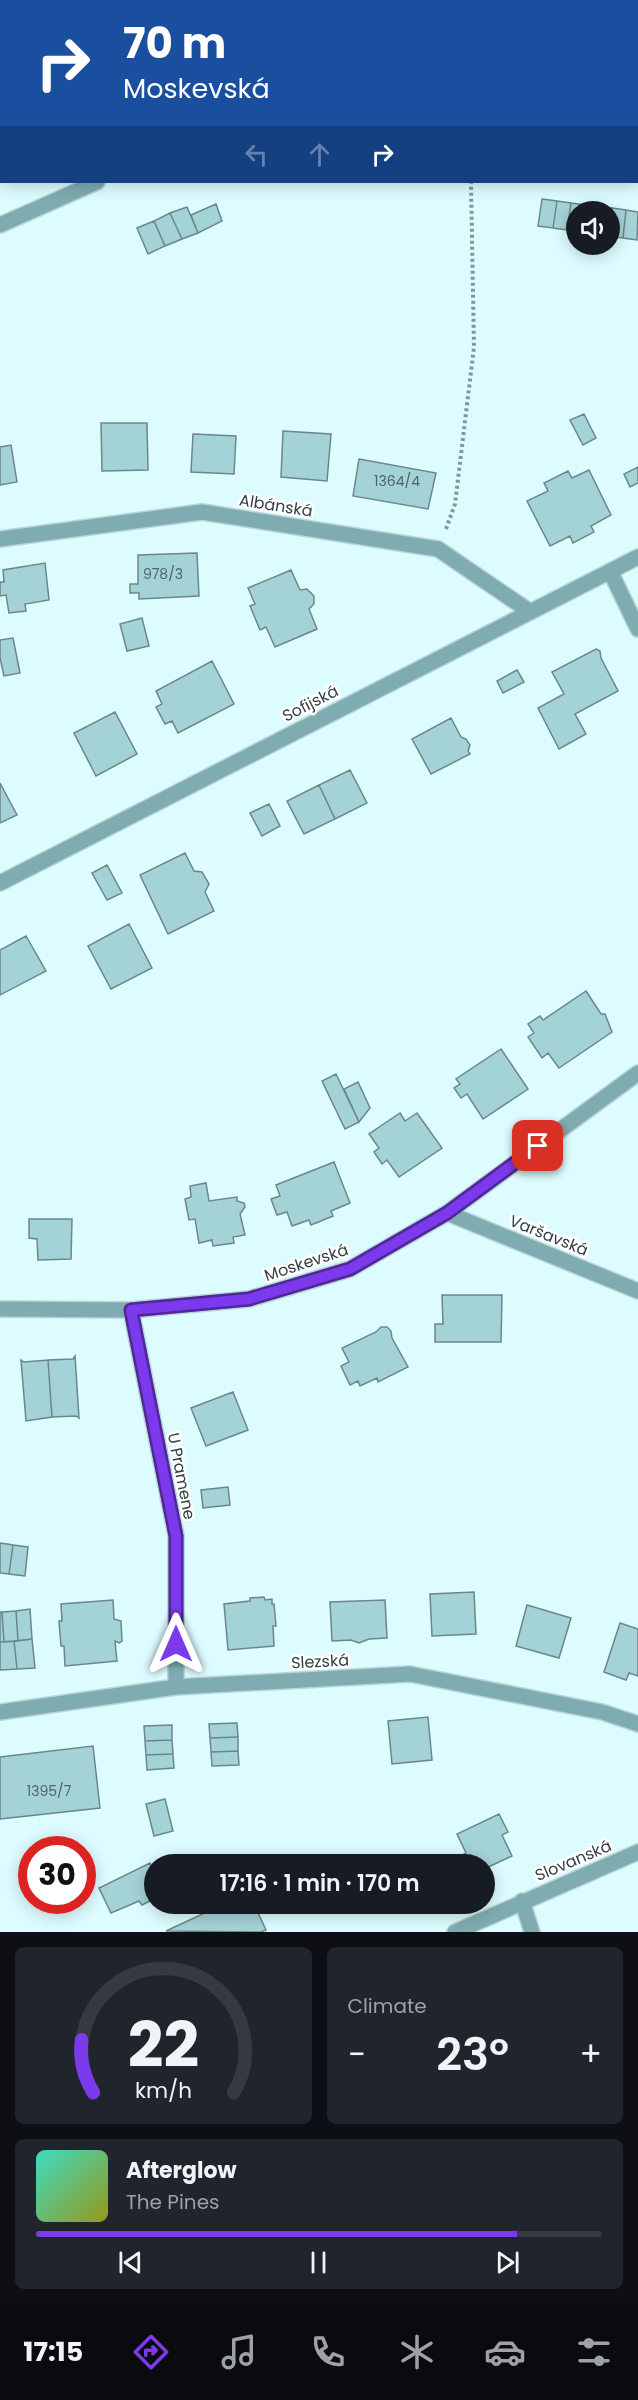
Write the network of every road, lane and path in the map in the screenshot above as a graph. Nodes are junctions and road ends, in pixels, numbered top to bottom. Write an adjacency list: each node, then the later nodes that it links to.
1 (95, 183): 3 (street)
2 (471, 183): 4 (path)
3 (0, 225)
4 (455, 504)
5 (0, 539): 8 (street, Albánská)
6 (638, 557): 7 (street, Sofijská)
7 (610, 571): 8 (street, Sofijská); 9 (street)
8 (529, 611): 10 (street, Sofijská)
9 (638, 629)
10 (0, 883)
11 (638, 1073): 12 (street, Moskevská)
12 (447, 1213): 13 (street, Varšavská); 15 (street, Moskevská)
13 (638, 1290)
14 (0, 1309): 15 (street, Moskevská)
15 (131, 1310): 16 (street, U Pramene)
16 (176, 1687): 17 (street, Slezská); 18 (street, Slezská)
17 (0, 1712)
18 (638, 1724)
19 (638, 1852): 20 (street, Slovanská)
20 (522, 1901): 21 (street, Slovanská); 22 (street, Slovanská)
21 (455, 1932)
22 (532, 1932)

